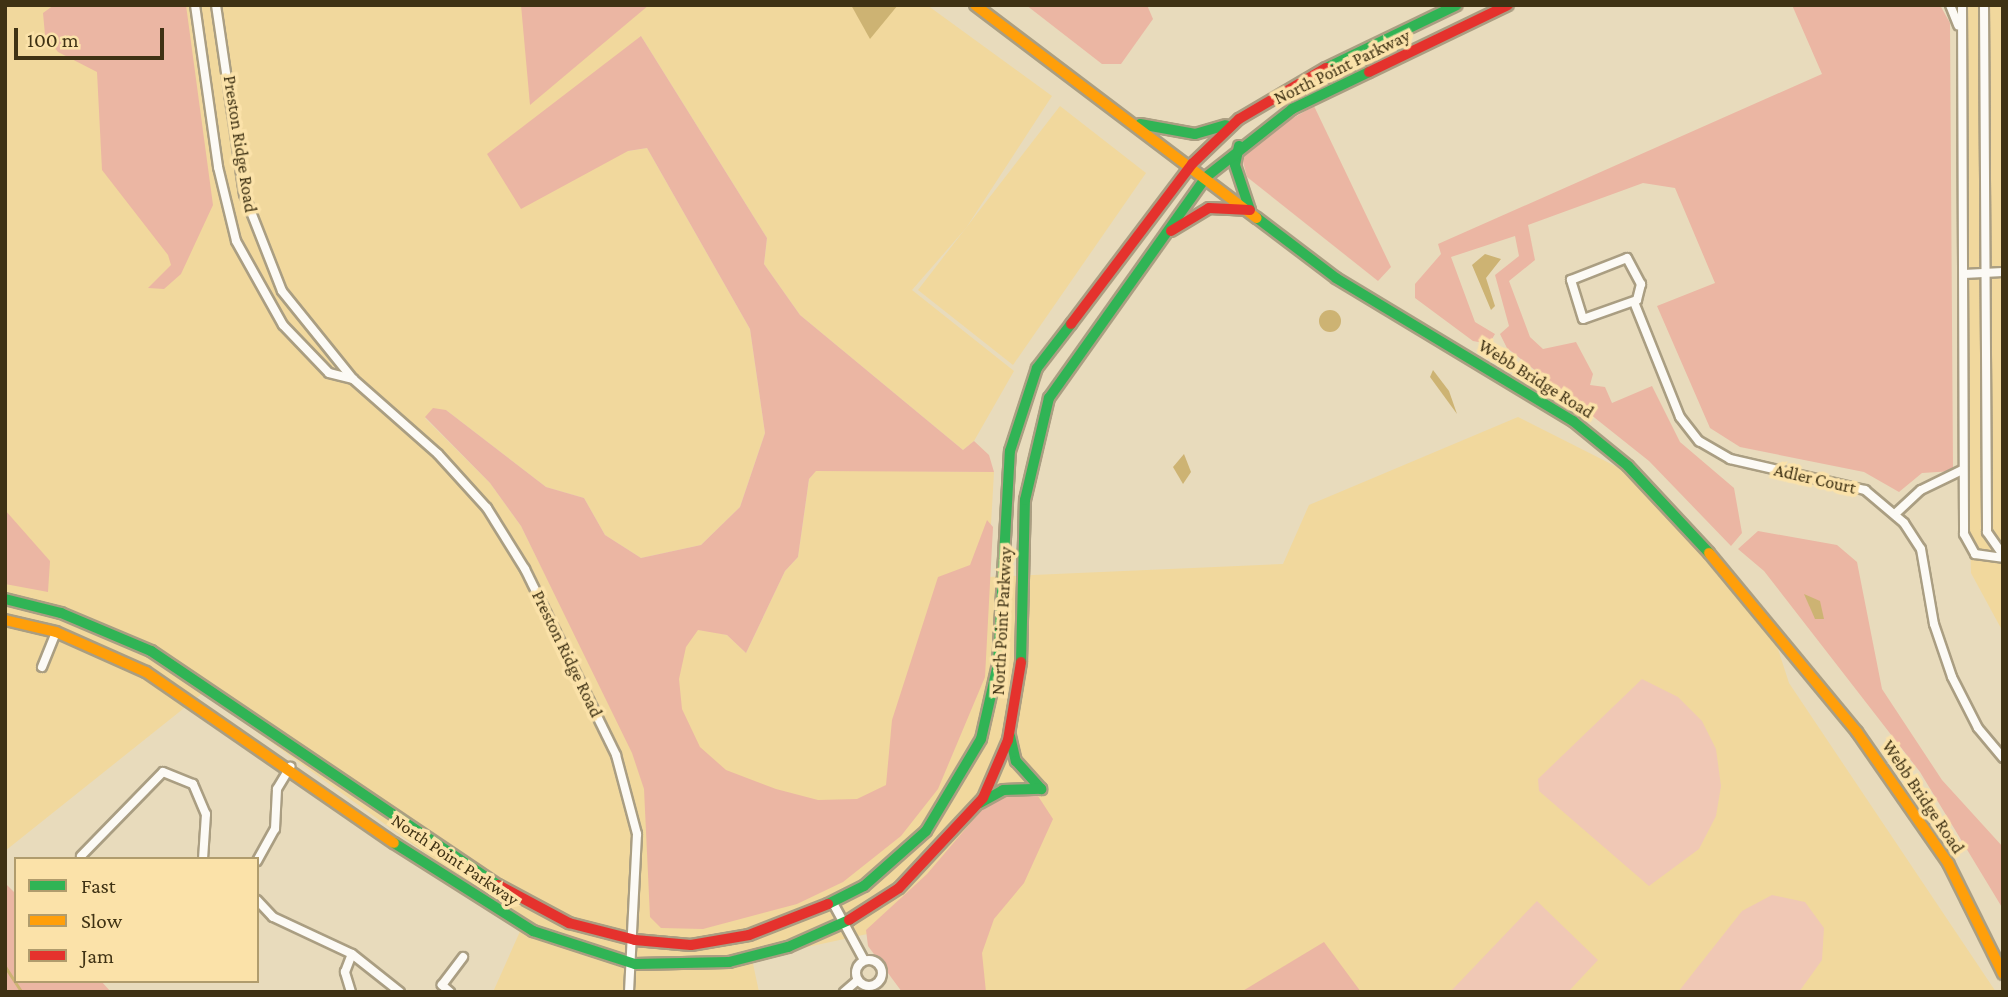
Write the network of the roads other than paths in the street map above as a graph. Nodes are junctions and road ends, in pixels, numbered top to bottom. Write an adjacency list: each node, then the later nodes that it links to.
1 (195, 5): 21 (street, Preston Ridge Road)
2 (216, 5): 21 (street, Preston Ridge Road)
3 (975, 5): 11 (street, Webb Bridge Road)
4 (1457, 5): 10 (street, North Point Parkway)
5 (1508, 5): 12 (street, North Point Parkway)
6 (1950, 5): 9 (street)
7 (1962, 5): 9 (street)
8 (1984, 7): 18 (street)
9 (1959, 27): 19 (street)
10 (1238, 119): 11 (street); 13 (street, North Point Parkway)
11 (1135, 123): 13 (street, Webb Bridge Road)
12 (1239, 145): 14 (street, North Point Parkway); 15 (street)
13 (1192, 164): 14 (street, Webb Bridge Road); 39 (street, North Point Parkway)
14 (1206, 177): 15 (street, Webb Bridge Road); 16 (street, North Point Parkway)
15 (1250, 210): 16 (street); 46 (street, Webb Bridge Road)
16 (1163, 237): 31 (street, North Point Parkway)
17 (2003, 272): 18 (street)
18 (1984, 273): 19 (street); 26 (street)
19 (1964, 274): 22 (street)
20 (1634, 302): 20 (street, Adler Court); 25 (street, Adler Court)
21 (353, 379): 41 (street, Preston Ridge Road)
22 (1962, 470): 23 (street); 24 (street)
23 (1946, 481): 24 (street); 25 (street)
24 (1962, 488): 26 (street)
25 (1895, 514): 32 (street, Adler Court)
26 (2003, 556)
27 (5, 599): 41 (street, North Point Parkway)
28 (5, 620): 29 (street, North Point Parkway)
29 (55, 632): 30 (street); 33 (street, North Point Parkway)
30 (41, 667)
31 (1010, 726): 34 (street, North Point Parkway); 34 (street)
32 (2003, 758)
33 (290, 767): 37 (street); 45 (street, North Point Parkway)
34 (976, 807): 40 (street, North Point Parkway)
35 (81, 856): 36 (street)
36 (203, 857)
37 (259, 857)
38 (259, 902): 42 (street)
39 (833, 903): 40 (street); 41 (street, North Point Parkway)
40 (842, 924): 44 (street); 45 (street, North Point Parkway)
41 (635, 940): 45 (street, Preston Ridge Road)
42 (352, 954): 48 (street); 49 (street)
43 (463, 957): 50 (street)
44 (864, 960): 47 (street); 47 (street)
45 (635, 964): 51 (street, Preston Ridge Road)
46 (2003, 974)
47 (858, 980): 52 (street)
48 (351, 992)
49 (400, 992)
50 (450, 992)
51 (629, 992)
52 (844, 992)

